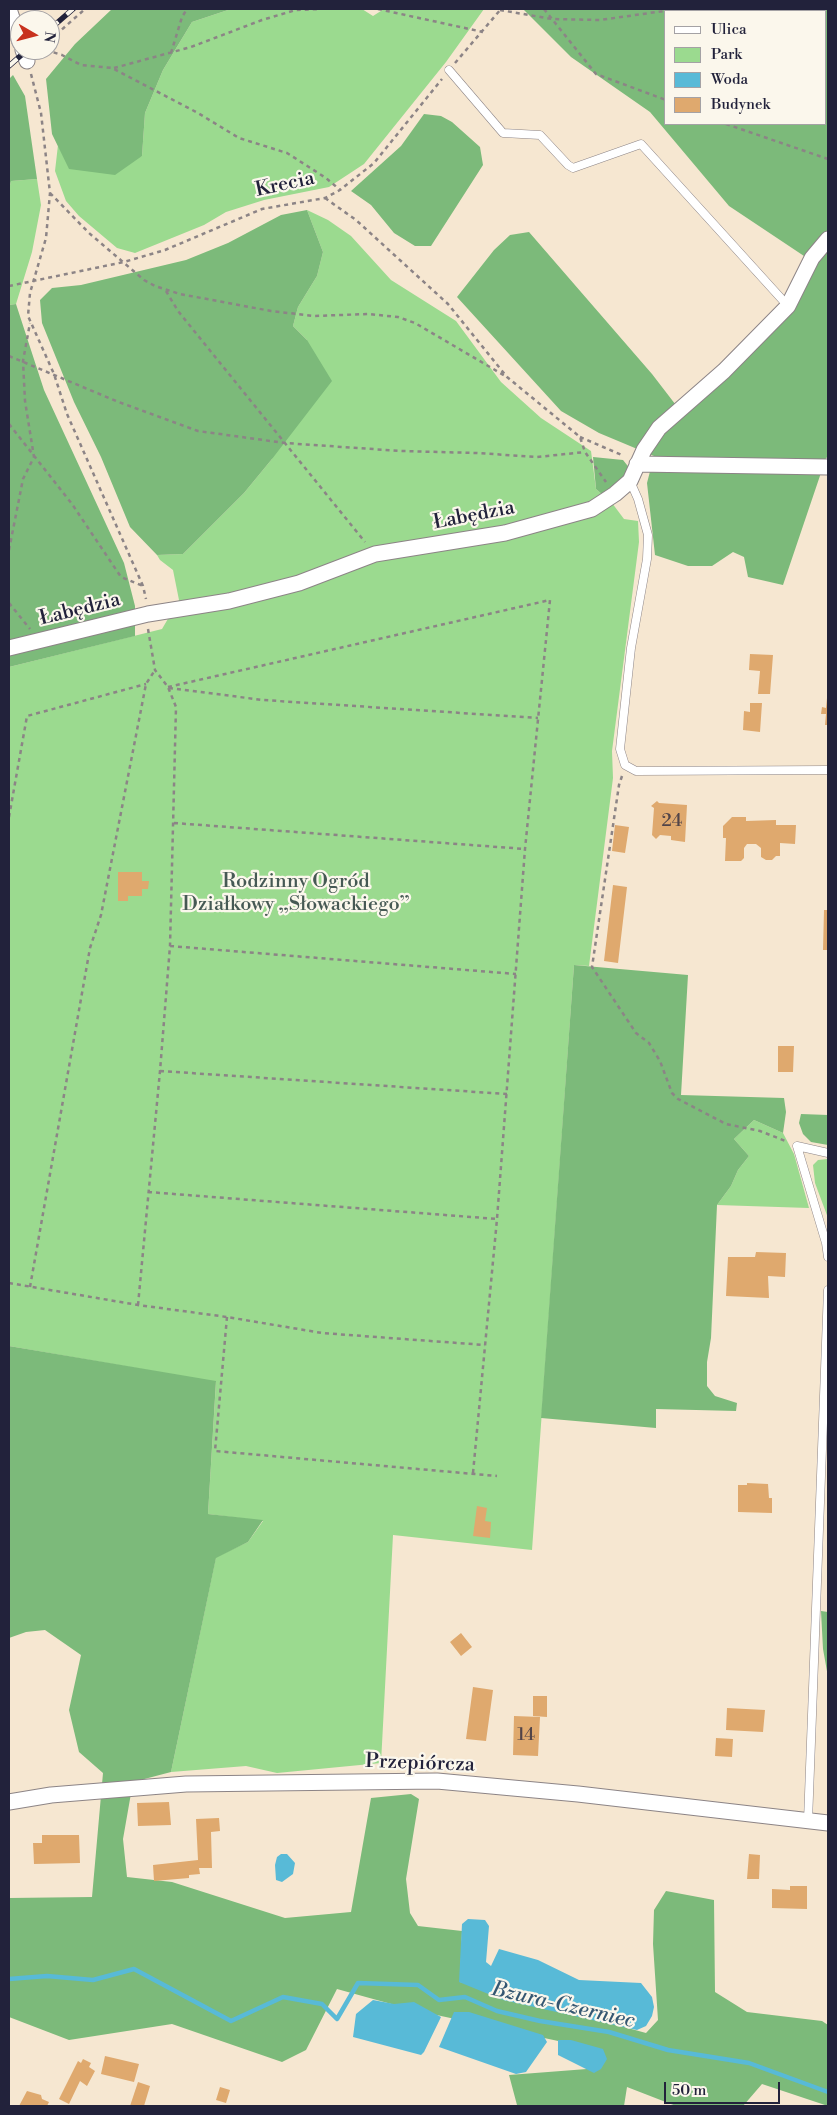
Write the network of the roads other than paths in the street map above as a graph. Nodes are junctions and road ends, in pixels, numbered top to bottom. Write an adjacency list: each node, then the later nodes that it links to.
1 (449, 70): 3 (lane)
2 (828, 238): 3 (street, Łabędzia)
3 (788, 306): 4 (street, Łabędzia)
4 (637, 464): 5 (street); 6 (street, Łabędzia)
5 (828, 467)
6 (630, 481): 7 (street, Łabędzia); 8 (lane)
7 (9, 648)
8 (828, 770)
9 (828, 1153): 10 (lane)
10 (828, 1257)
11 (828, 1290): 13 (lane)
12 (9, 1802): 13 (street, Przepiórcza)
13 (808, 1821): 14 (street, Przepiórcza)
14 (828, 1823)

